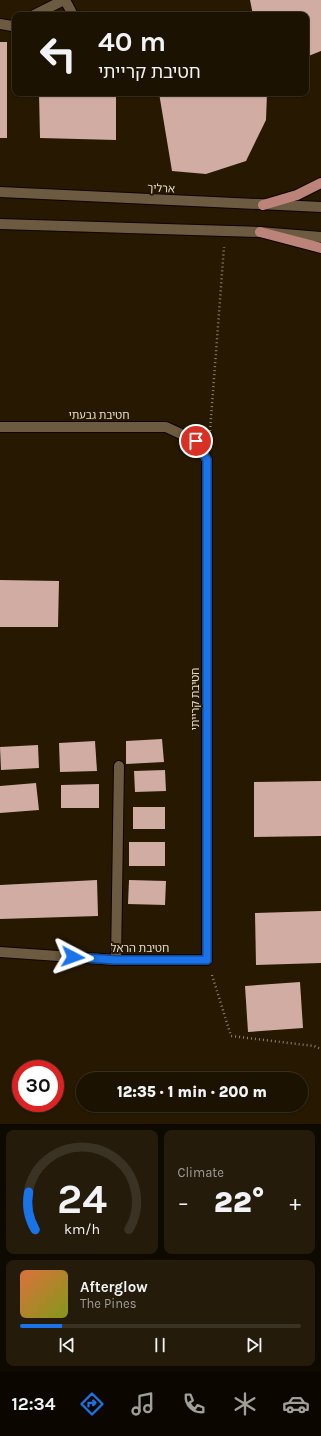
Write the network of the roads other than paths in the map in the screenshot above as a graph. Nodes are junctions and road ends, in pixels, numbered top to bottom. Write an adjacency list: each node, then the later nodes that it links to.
1 (65, 0): 2 (street); 3 (street)
2 (40, 12)
3 (71, 12)
4 (0, 24): 5 (street)
5 (12, 26)
6 (321, 183): 8 (main road)
7 (0, 192): 8 (street, ארליך)
8 (263, 205): 9 (street, ארליך)
9 (321, 207)
10 (0, 224): 11 (street)
11 (260, 232): 12 (street); 13 (main road)
12 (321, 237)
13 (321, 248)
14 (0, 427): 15 (street, חטיבת גבעתי)
15 (207, 460): 19 (street, חטיבת קרייתי)
16 (119, 766): 18 (street)
17 (0, 952): 18 (street, חטיבת הראל)
18 (116, 960): 19 (street, חטיבת הראל)
19 (207, 960)

